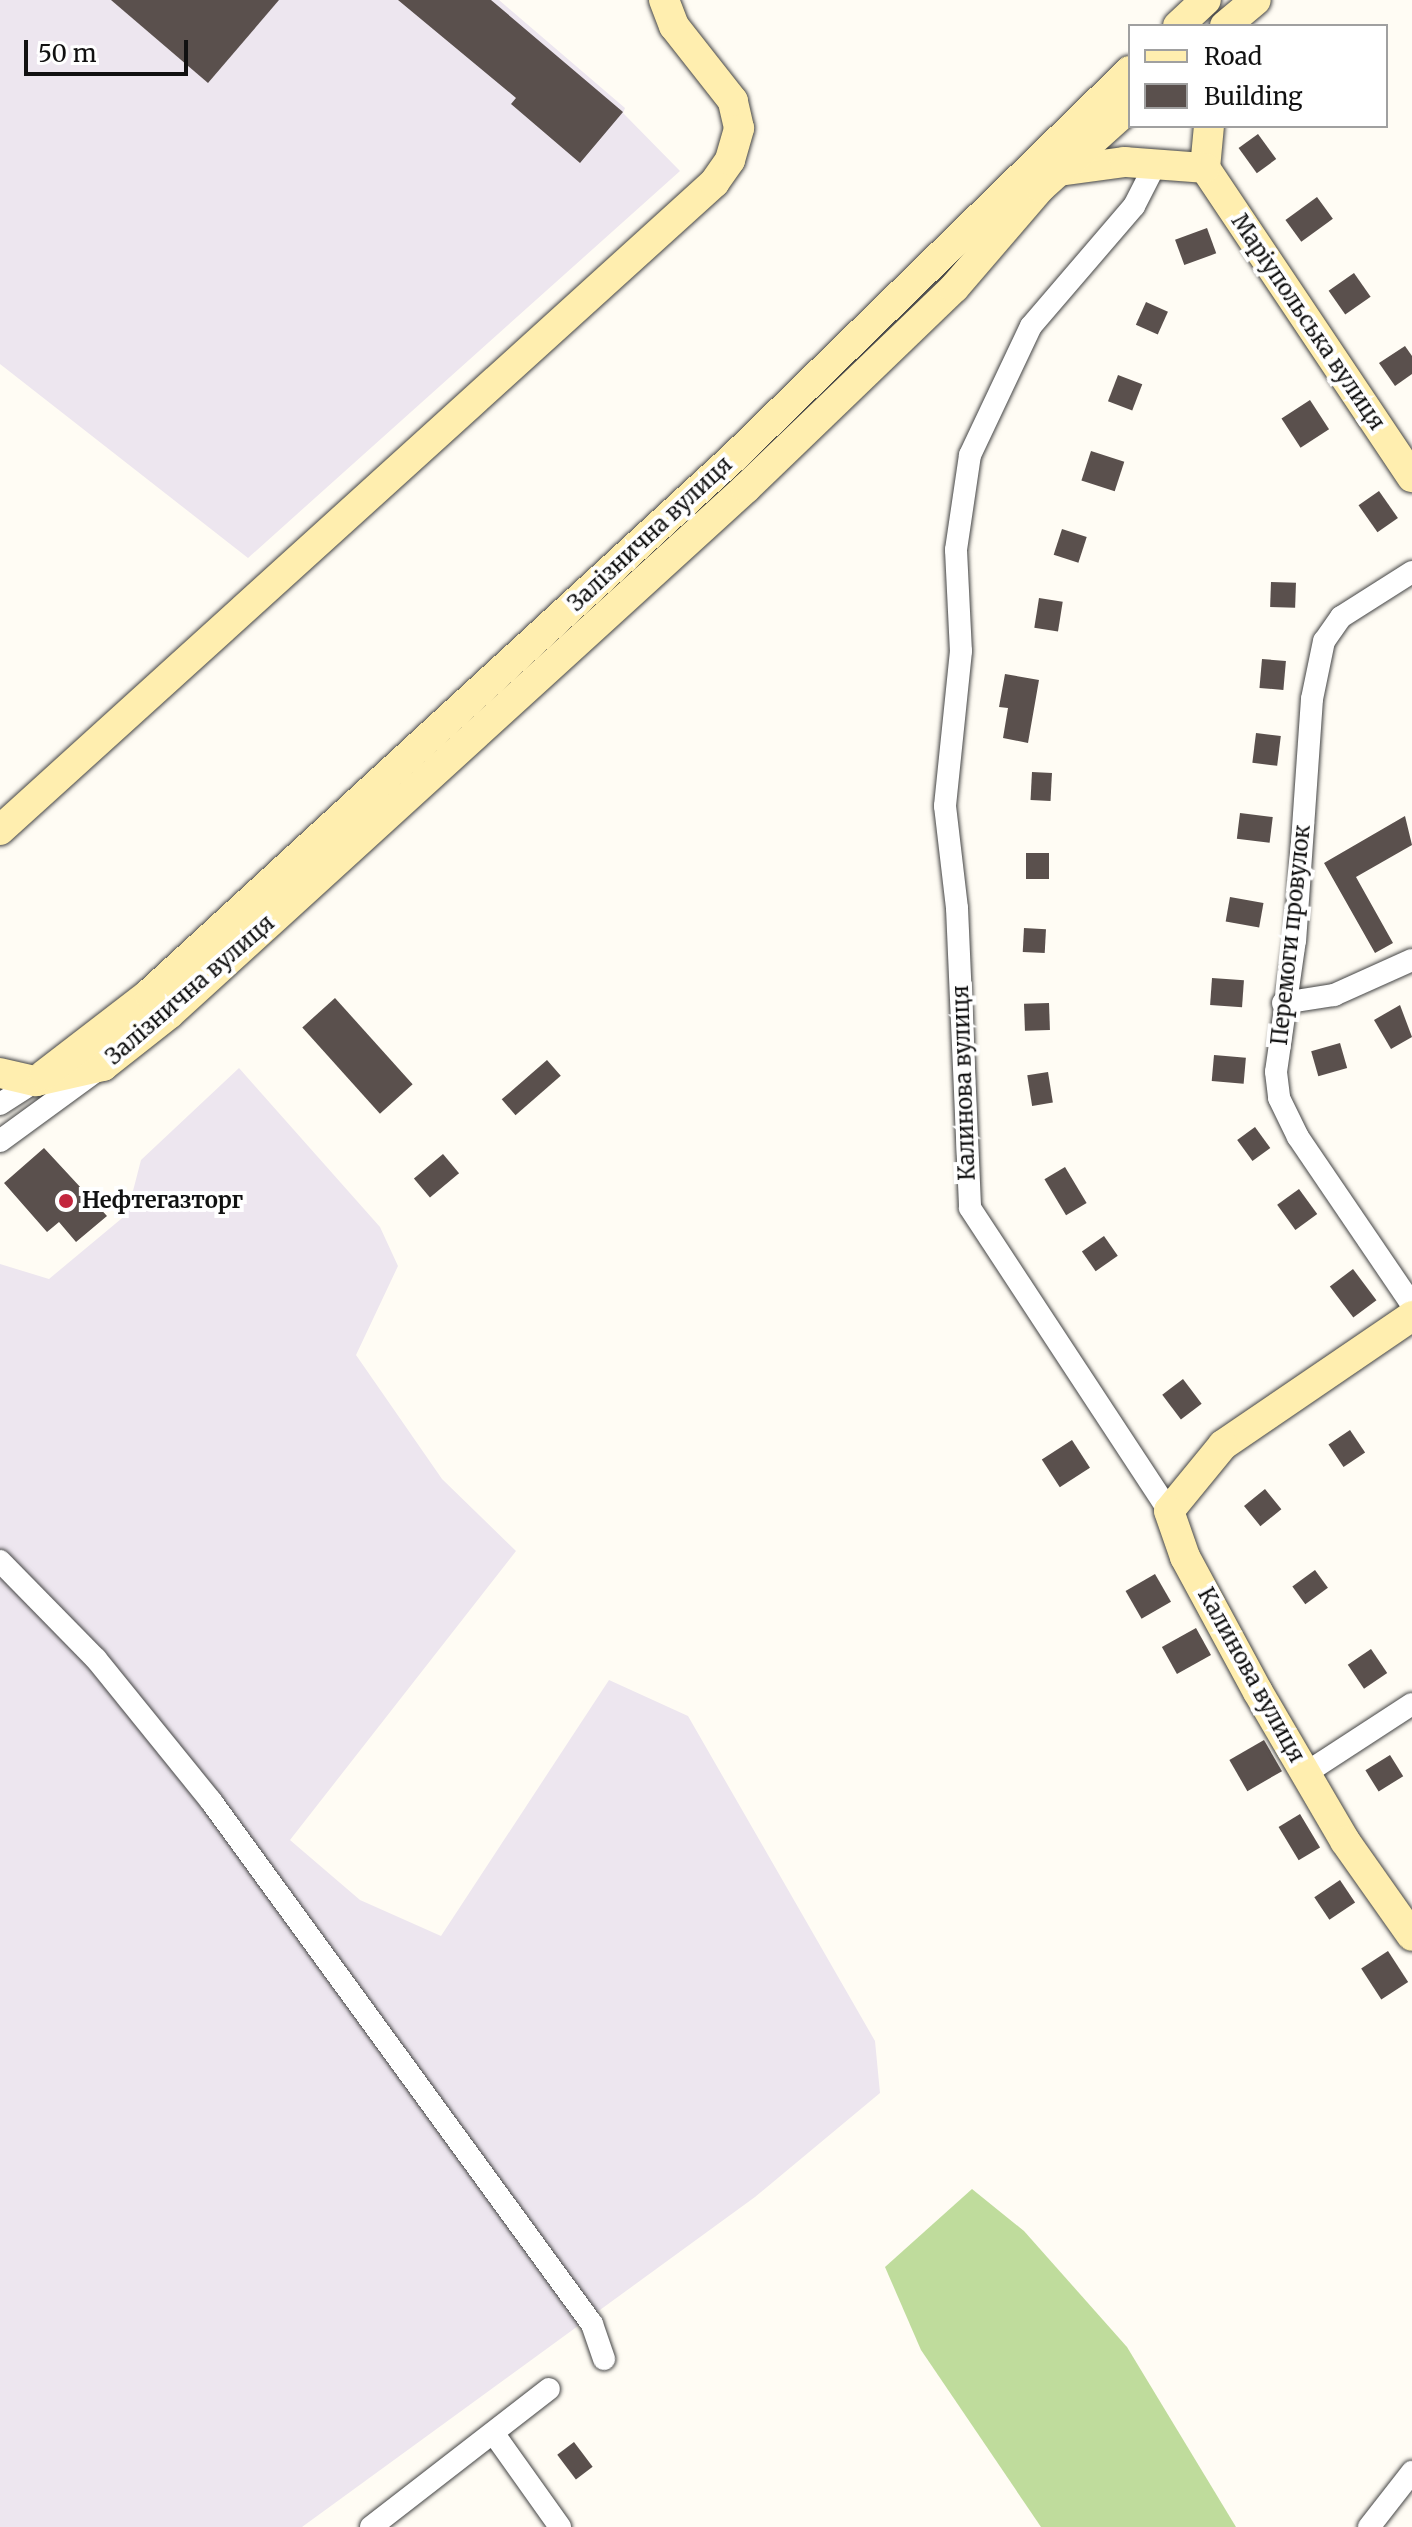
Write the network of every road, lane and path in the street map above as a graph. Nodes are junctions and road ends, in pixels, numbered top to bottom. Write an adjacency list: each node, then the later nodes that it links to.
1 (663, 0): 15 (main road)
2 (1206, 0): 4 (main road)
3 (1259, 0): 5 (main road); 6 (main road)
4 (1180, 24)
5 (1228, 24)
6 (1256, 24)
7 (1128, 73): 20 (main road, Залізнична вулиця)
8 (1128, 109): 12 (main road, Залізнична вулиця)
9 (1209, 128): 11 (main road)
10 (1155, 165): 11 (main road); 12 (main road); 25 (street, Калинова вулиця)
11 (1205, 168): 13 (main road, Маріупольська вулиця)
12 (1059, 171): 18 (main road, Залізнична вулиця)
13 (1412, 477)
14 (1412, 572): 17 (street, Перемоги провулок)
15 (0, 830)
16 (1412, 960): 17 (street)
17 (1283, 1003): 23 (street, Перемоги провулок)
18 (103, 1066): 20 (main road, Залізнична вулиця); 22 (street)
19 (0, 1073): 20 (main road)
20 (36, 1081): 21 (street)
21 (0, 1104)
22 (0, 1141)
23 (1412, 1305)
24 (1412, 1316): 25 (main road)
25 (1169, 1511): 28 (main road, Калинова вулиця)
26 (0, 1561): 30 (street)
27 (1412, 1704): 28 (street)
28 (1306, 1773): 29 (main road, Калинова вулиця)
29 (1412, 1936)
30 (604, 2359)
31 (549, 2389): 32 (street)
32 (494, 2434): 34 (street); 35 (street)
33 (1412, 2472): 36 (street)
34 (371, 2527)
35 (560, 2527)
36 (1369, 2527)

